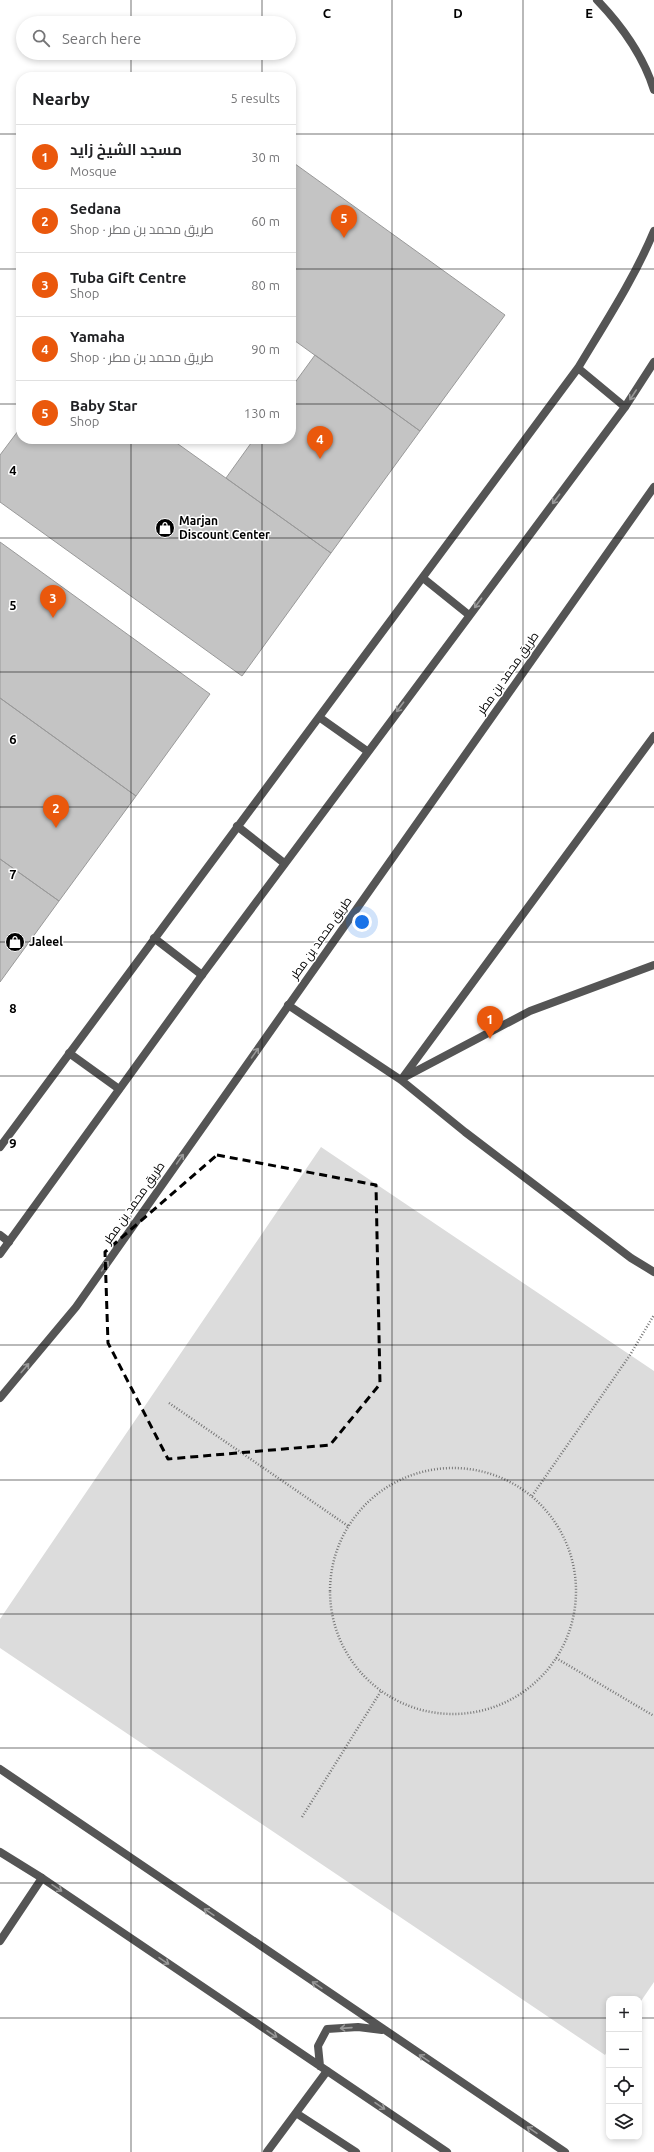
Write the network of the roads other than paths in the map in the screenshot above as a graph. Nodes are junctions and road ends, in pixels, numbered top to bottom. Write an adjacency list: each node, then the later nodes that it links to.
1 (597, 0): 2 (street)
2 (654, 90)
3 (654, 231): 5 (street)
4 (654, 362): 6 (street, one-way to 6)
5 (578, 368): 6 (street); 8 (street)
6 (625, 407): 9 (street, one-way to 9)
7 (654, 487): 18 (street, طريق محمد بن مطر)
8 (423, 578): 9 (street); 10 (street)
9 (469, 615): 12 (street, one-way to 12)
10 (319, 717): 12 (street); 13 (street)
11 (654, 736): 20 (street)
12 (367, 751): 14 (street)
13 (237, 826): 14 (street); 15 (street)
14 (284, 863): 17 (street)
15 (154, 938): 17 (street); 19 (street)
16 (654, 965): 20 (street)
17 (202, 975): 21 (street)
18 (288, 1006): 20 (street); 27 (street, طريق محمد بن مطر, one-way to 18)
19 (69, 1053): 21 (street); 22 (street)
20 (401, 1080): 26 (street)
21 (119, 1089): 24 (street)
22 (0, 1147)
23 (0, 1235): 24 (street)
24 (9, 1242): 25 (street)
25 (0, 1254)
26 (654, 1272)
27 (0, 1398)
28 (0, 1769): 32 (street, one-way to 28)
29 (0, 1852): 30 (street)
30 (42, 1878): 31 (street); 33 (street, one-way to 33)
31 (0, 1941)
32 (384, 2030): 33 (street, one-way to 33); 39 (street, one-way to 32)
33 (320, 2066): 34 (street)
34 (327, 2071): 35 (street); 38 (street, one-way to 38)
35 (296, 2113): 36 (street); 37 (street)
36 (267, 2152)
37 (356, 2152)
38 (447, 2152)
39 (565, 2152)

